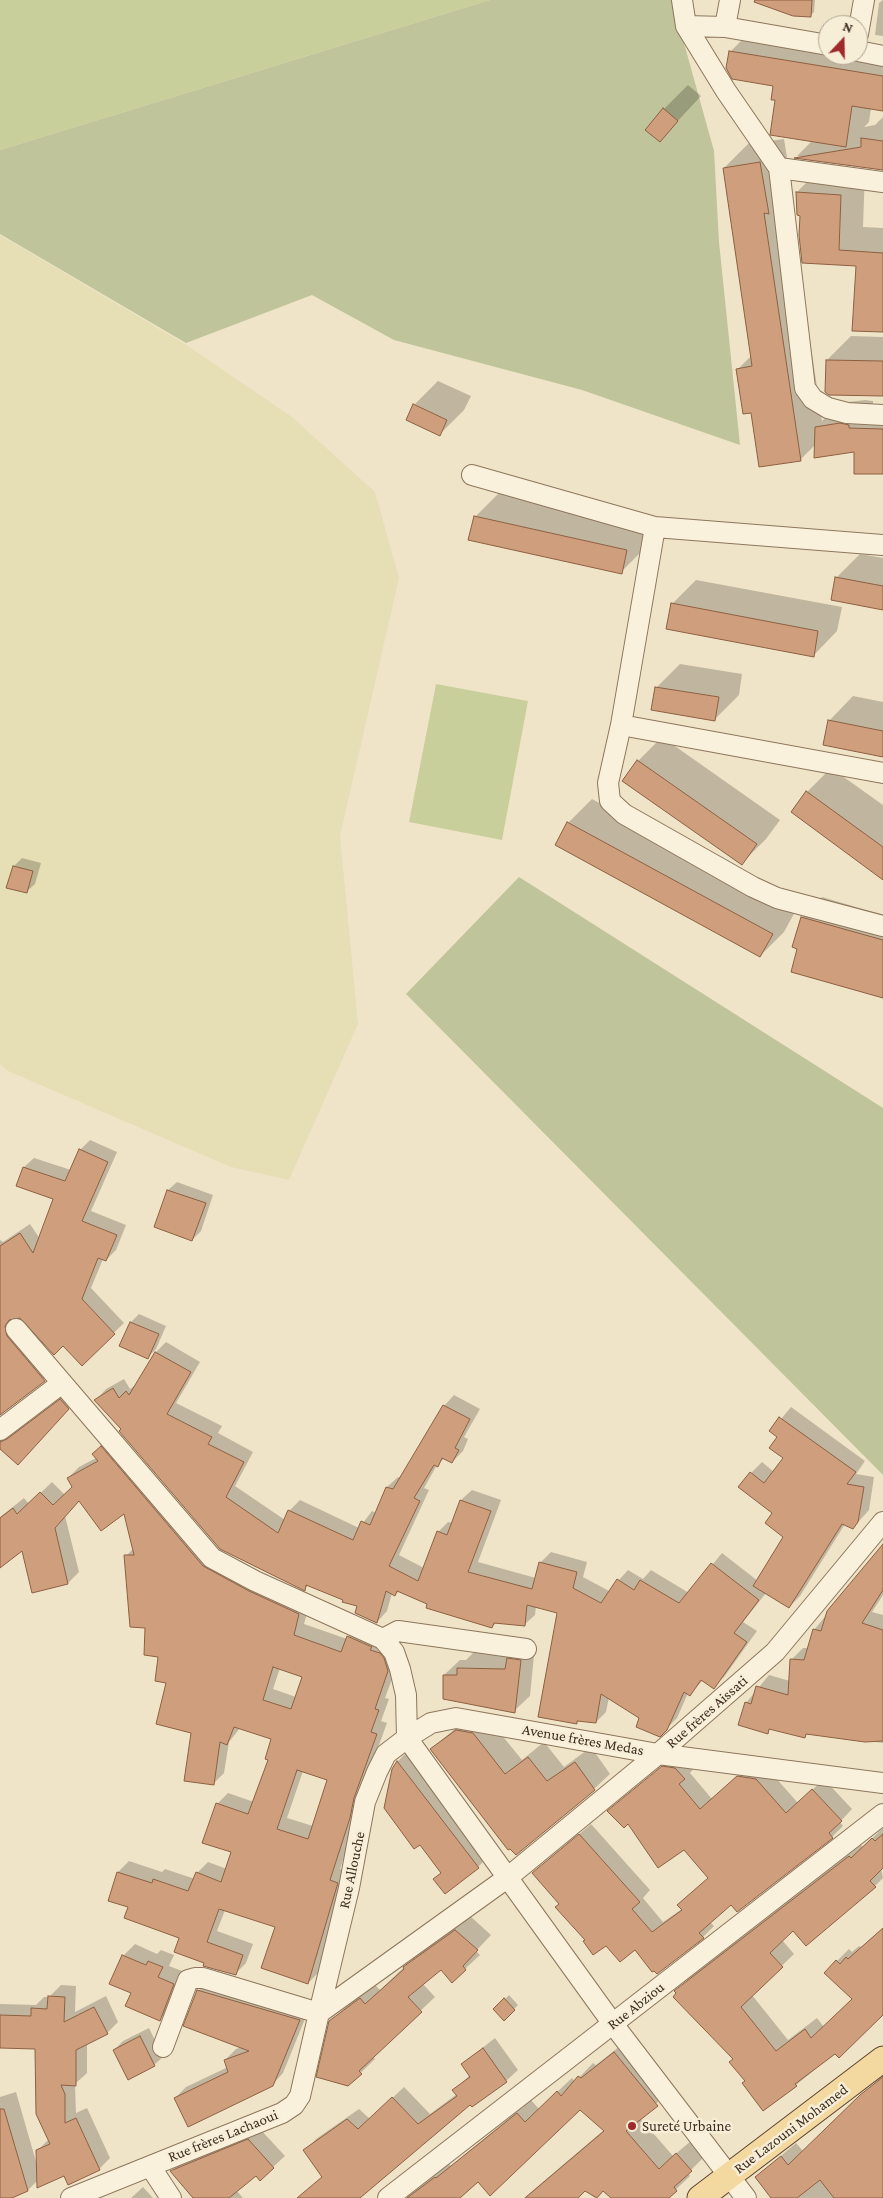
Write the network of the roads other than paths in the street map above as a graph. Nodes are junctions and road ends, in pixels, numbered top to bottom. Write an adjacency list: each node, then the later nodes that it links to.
1 (682, 0): 5 (street)
2 (730, 0): 6 (street)
3 (864, 0): 4 (street)
4 (861, 15)
5 (686, 26): 6 (street); 10 (street)
6 (725, 28): 7 (street)
7 (818, 43)
8 (868, 53): 9 (street)
9 (883, 56)
10 (779, 168): 11 (street); 12 (street)
11 (883, 182)
12 (883, 415)
13 (472, 475): 14 (street)
14 (655, 527): 15 (street); 16 (street)
15 (883, 545)
16 (620, 725): 17 (street); 18 (street)
17 (883, 773)
18 (883, 926)
19 (16, 1329): 20 (street)
20 (62, 1383): 21 (street); 23 (street)
21 (0, 1430)
22 (883, 1522): 26 (street, Rue frères Aissati)
23 (383, 1639): 24 (street); 25 (street)
24 (526, 1649)
25 (407, 1738): 26 (street, Avenue frères Medas); 29 (street); 30 (street, Rue Allouche)
26 (658, 1754): 27 (street, Avenue frères Medas); 29 (street, Rue frères Aissati)
27 (883, 1783)
28 (883, 1814): 31 (street, Rue Abziou)
29 (507, 1878): 30 (street); 31 (street)
30 (319, 2013): 32 (street); 34 (street, Rue frères Lachaoui)
31 (613, 2024): 35 (street); 38 (street, Rue Abziou)
32 (163, 2047)
33 (883, 2059): 35 (main road, Rue Lazouni Mohamed)
34 (150, 2166): 36 (street, Rue frères Lachaoui); 37 (street)
35 (729, 2176): 39 (main road, Rue Lazouni Mohamed); 40 (street)
36 (71, 2198)
37 (171, 2198)
38 (388, 2198)
39 (700, 2198)
40 (746, 2198)

